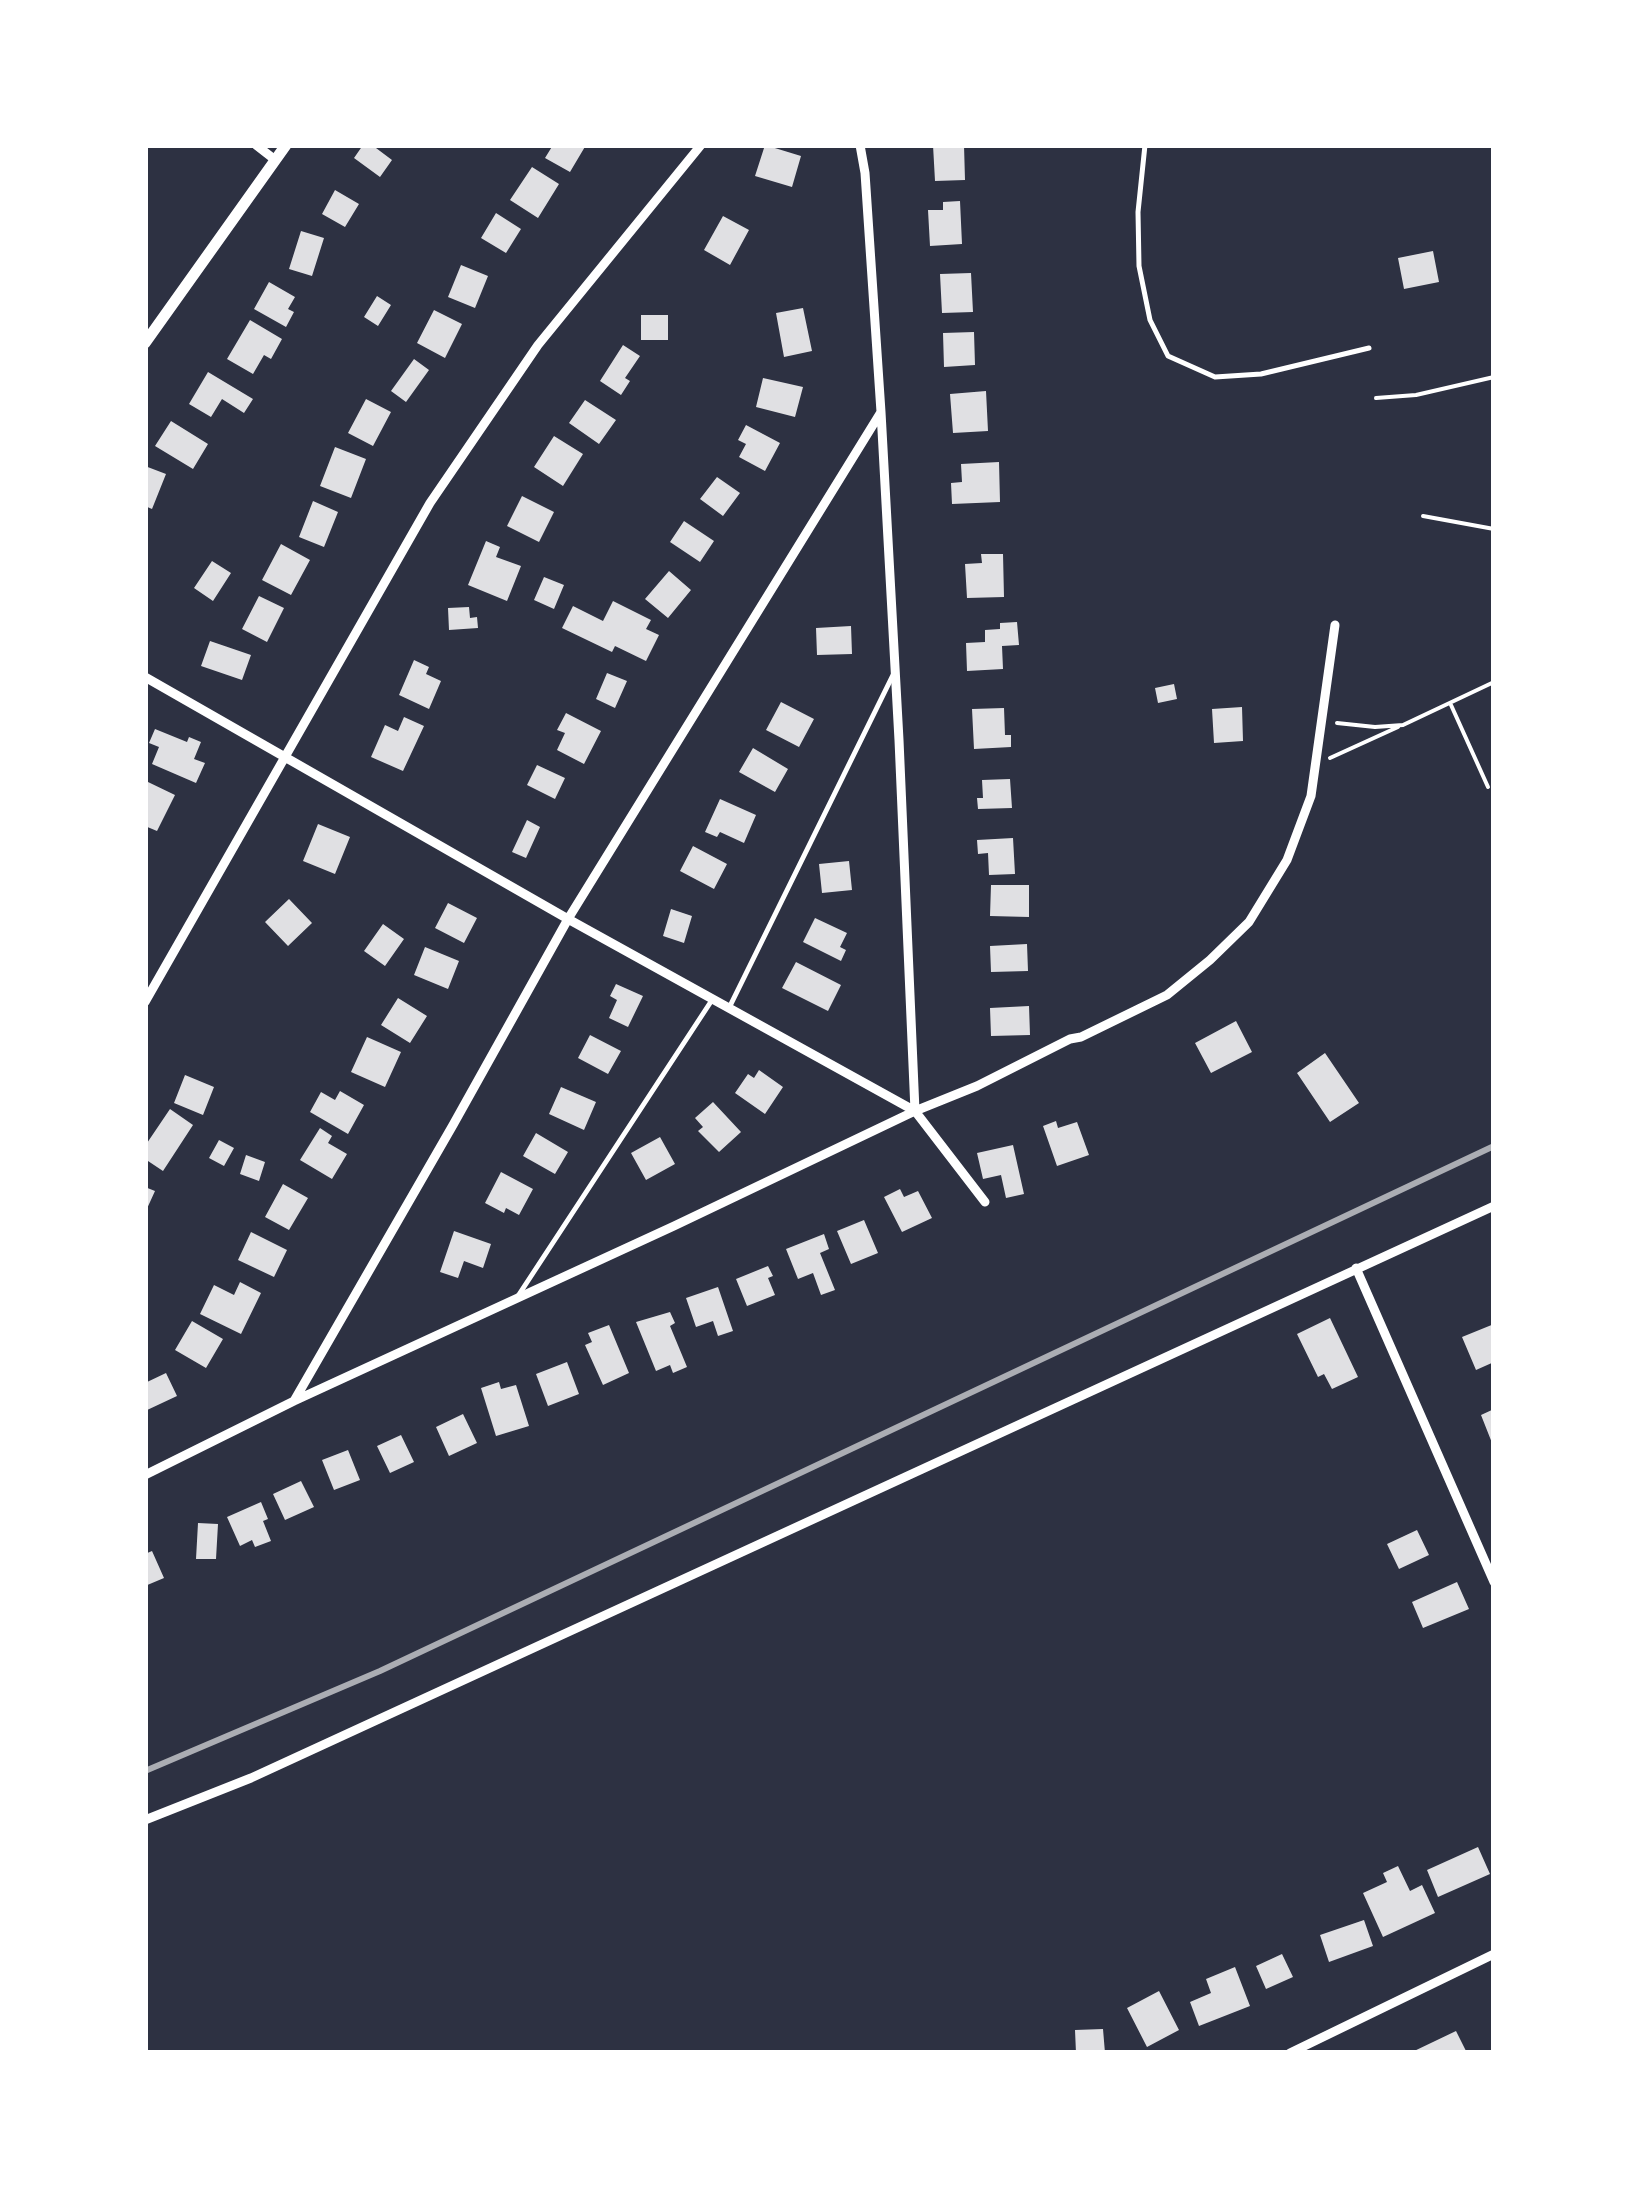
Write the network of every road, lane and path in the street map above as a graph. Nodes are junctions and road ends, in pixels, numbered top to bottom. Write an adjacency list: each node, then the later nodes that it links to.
1 (256, 145): 6 (street)
2 (286, 145): 6 (street)
3 (701, 145): 21 (street)
4 (860, 145): 11 (street)
5 (1145, 145): 8 (lane)
6 (274, 159): 7 (street)
7 (145, 343)
8 (1369, 348)
9 (1494, 377): 10 (path)
10 (1376, 398)
11 (881, 412): 15 (street); 24 (street)
12 (1424, 516): 13 (path)
13 (1494, 528)
14 (1334, 625): 19 (street)
15 (896, 670): 27 (lane); 28 (street)
16 (145, 677): 21 (street)
17 (1494, 682): 18 (path)
18 (1450, 703): 20 (path); 23 (path)
19 (1322, 721): 20 (path); 22 (street)
20 (1403, 725): 22 (path)
21 (285, 758): 24 (street); 26 (street)
22 (1316, 764): 28 (street)
23 (1488, 787)
24 (568, 919): 25 (street); 33 (street)
25 (712, 1000): 27 (street); 32 (lane)
26 (145, 1002)
27 (729, 1008): 28 (street)
28 (916, 1112): 29 (street); 32 (street)
29 (985, 1202)
30 (1494, 1206): 31 (street)
31 (1356, 1268): 35 (street); 36 (street)
32 (516, 1299): 33 (street)
33 (294, 1402): 34 (street)
34 (145, 1475)
35 (1494, 1582)
36 (145, 1820)
37 (1494, 1954): 38 (street)
38 (1290, 2053)

